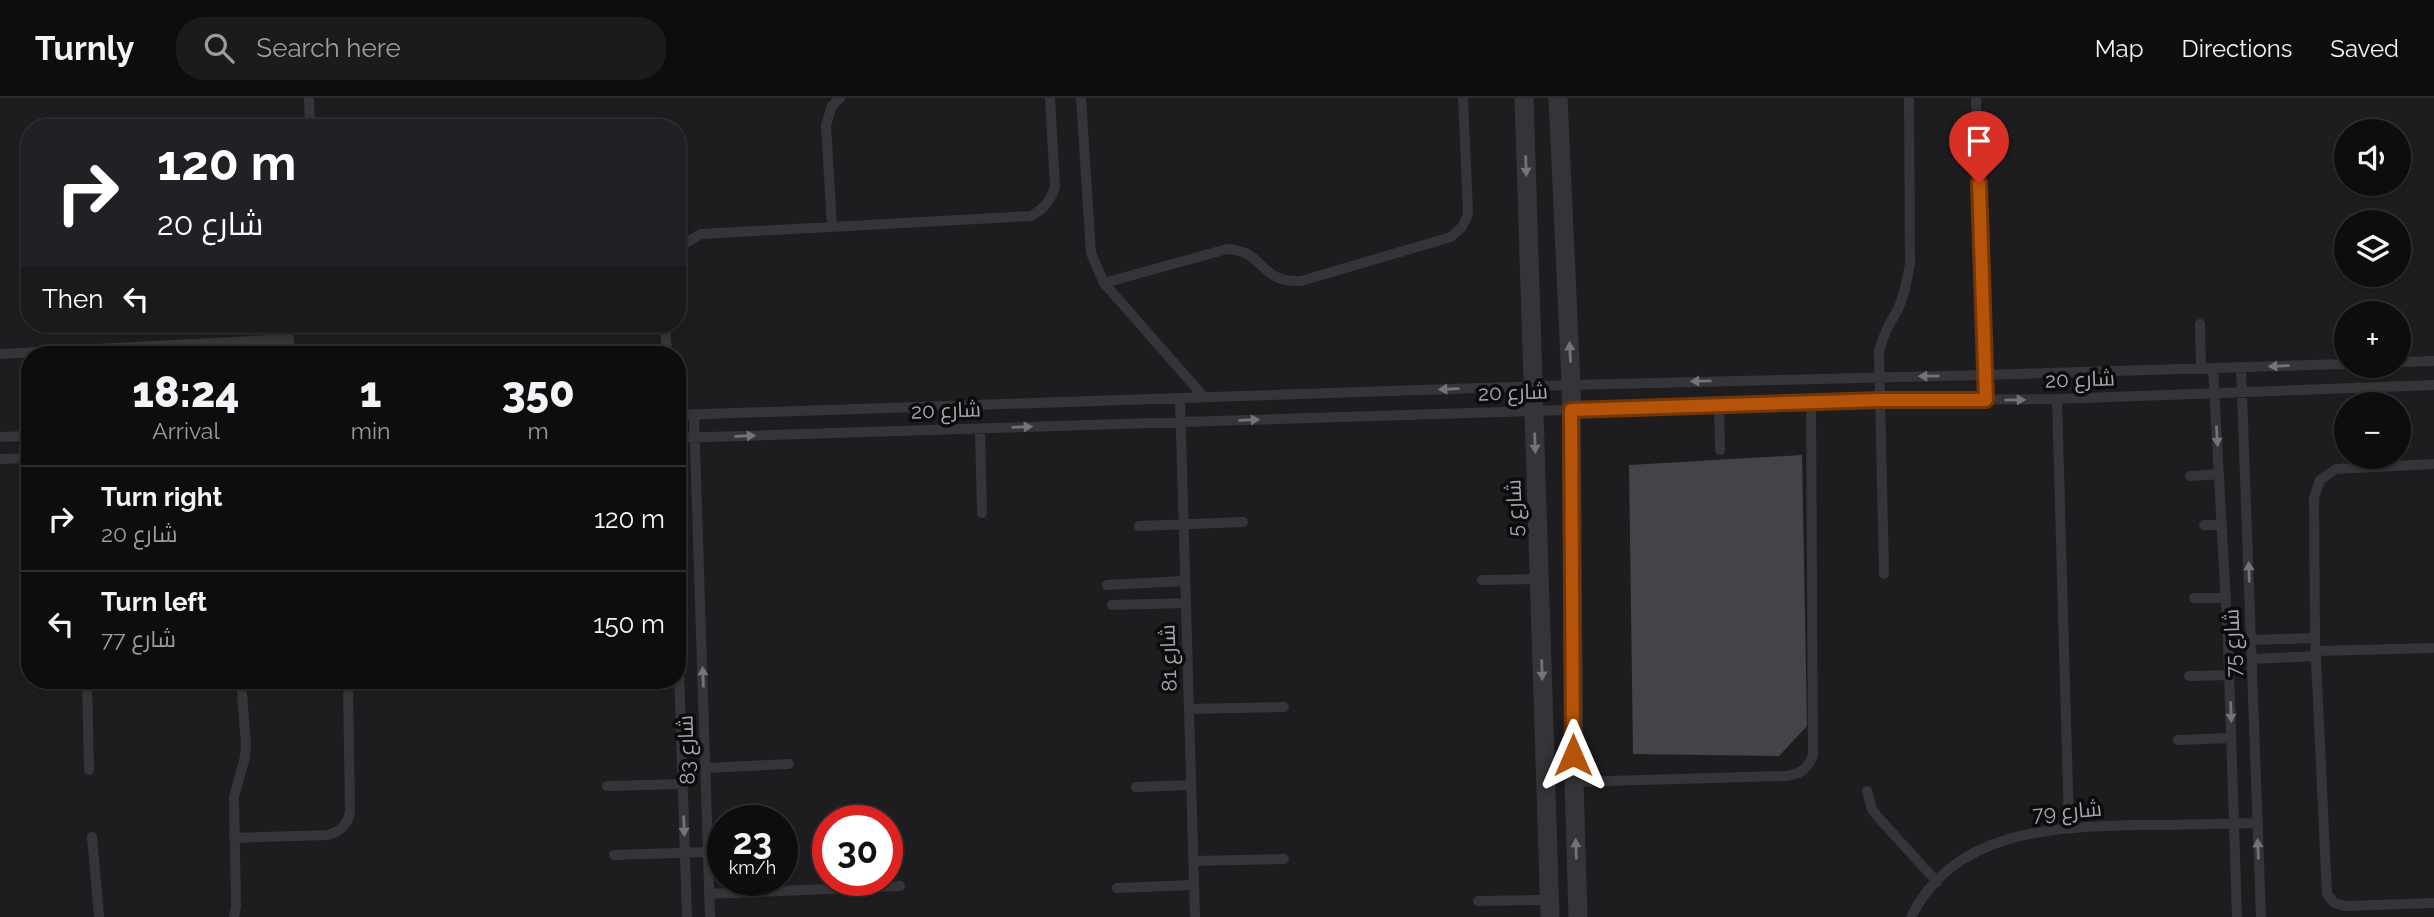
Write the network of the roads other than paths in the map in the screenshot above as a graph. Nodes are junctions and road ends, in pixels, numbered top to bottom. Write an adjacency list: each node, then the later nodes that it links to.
1 (309, 98): 10 (lane)
2 (840, 98): 11 (lane)
3 (1050, 98): 11 (lane)
4 (1082, 98): 13 (lane)
5 (1463, 98): 13 (lane)
6 (1524, 98): 31 (street, شارع 5, one-way to 31)
7 (1558, 98): 29 (street, one-way to 7)
8 (1909, 98): 28 (lane)
9 (1976, 98): 27 (lane)
10 (310, 119)
11 (832, 227): 12 (lane)
12 (686, 243)
13 (1104, 284): 34 (lane)
14 (2200, 324): 25 (lane)
15 (289, 333): 16 (lane)
16 (289, 339): 17 (lane); 18 (lane)
17 (206, 346)
18 (289, 346)
19 (21, 353): 20 (lane)
20 (0, 354)
21 (2434, 361): 22 (lane)
22 (2411, 362)
23 (2334, 364): 24 (lane, شارع 20, one-way to 24)
24 (2241, 367): 26 (lane, شارع 20); 32 (lane, شارع 75)
25 (2201, 368): 26 (lane, شارع 20); 27 (lane, شارع 20)
26 (2213, 368): 33 (lane, شارع 75)
27 (1985, 375): 28 (lane, شارع 20, one-way to 28); 38 (lane)
28 (1880, 377): 29 (lane, شارع 20, one-way to 29); 37 (lane)
29 (1571, 385): 31 (lane, شارع 20); 41 (street)
30 (2434, 385): 32 (lane, شارع 20)
31 (1533, 386): 34 (lane, شارع 20, one-way to 34); 42 (street, شارع 5)
32 (2241, 393): 33 (lane, شارع 20); 73 (lane, شارع 75, one-way to 32)
33 (2215, 394): 36 (lane, شارع 20); 55 (lane, شارع 75, one-way to 55)
34 (1204, 397): 35 (lane, شارع 20)
35 (1180, 398): 44 (lane, شارع 20); 45 (lane, شارع 81)
36 (2057, 399): 38 (lane, شارع 20, one-way to 36); 99 (lane)
37 (1881, 400): 38 (lane, شارع 20); 39 (lane, شارع 20); 63 (lane)
38 (1986, 400)
39 (1811, 402): 40 (lane, شارع 20); 90 (lane)
40 (1718, 405): 41 (lane, شارع 20); 51 (lane)
41 (1571, 410): 42 (lane, شارع 20); 90 (street)
42 (1534, 411): 45 (lane, شارع 20, one-way to 42); 64 (street, شارع 5, one-way to 64)
43 (686, 414): 44 (lane, شارع 20)
44 (694, 414): 49 (lane, شارع 83)
45 (1181, 422): 46 (lane, شارع 20, one-way to 45); 59 (lane, شارع 81)
46 (980, 429): 49 (lane, شارع 20, one-way to 46); 57 (lane)
47 (21, 436): 48 (lane)
48 (0, 437)
49 (695, 437): 50 (lane, شارع 20); 88 (lane, شارع 83, one-way to 49)
50 (686, 438)
51 (1720, 450)
52 (21, 458): 53 (lane)
53 (0, 459)
54 (2434, 464): 72 (lane)
55 (2219, 474): 56 (lane); 61 (lane, شارع 75)
56 (2190, 476)
57 (982, 513)
58 (1243, 522): 59 (lane)
59 (1184, 524): 62 (lane); 66 (lane, شارع 81)
60 (2204, 525): 61 (lane)
61 (2222, 525): 69 (lane, شارع 75)
62 (1139, 526)
63 (1884, 574)
64 (1539, 579): 65 (lane); 113 (street, شارع 5, one-way to 113)
65 (1482, 580)
66 (1185, 582): 67 (lane); 70 (lane, شارع 81)
67 (1107, 584)
68 (2194, 598): 69 (lane)
69 (2226, 598): 78 (lane, شارع 75)
70 (1186, 603): 71 (lane); 84 (lane, شارع 81)
71 (1112, 606)
72 (2315, 638): 73 (lane); 75 (lane)
73 (2251, 640): 76 (lane, شارع 75)
74 (2434, 648): 75 (lane)
75 (2316, 653): 76 (lane); 112 (lane)
76 (2252, 659): 98 (lane, شارع 75)
77 (2189, 676): 78 (lane)
78 (2229, 676): 85 (lane, شارع 75, one-way to 85)
79 (87, 689): 89 (lane)
80 (242, 689): 101 (lane)
81 (348, 689): 101 (lane)
82 (680, 689): 91 (lane, شارع 83)
83 (1284, 707): 84 (lane)
84 (1189, 709): 92 (lane, شارع 81)
85 (2231, 738): 86 (lane); 97 (lane, شارع 75)
86 (2178, 740)
87 (789, 764): 88 (lane)
88 (705, 768): 96 (lane, شارع 83)
89 (89, 770)
90 (1574, 782): 119 (street, one-way to 90)
91 (683, 784): 93 (lane); 103 (lane, شارع 83, one-way to 103)
92 (1191, 785): 94 (lane); 106 (lane, شارع 81)
93 (607, 786)
94 (1136, 787)
95 (1867, 791): 107 (lane)
96 (707, 824)
97 (2235, 824): 98 (lane, شارع 79); 99 (lane, شارع 79); 121 (lane, شارع 75)
98 (2258, 824): 122 (lane, شارع 75, one-way to 98)
99 (2069, 827): 107 (lane, شارع 79)
100 (92, 837): 114 (lane)
101 (234, 838): 115 (lane)
102 (707, 852): 103 (lane)
103 (685, 853): 104 (lane); 116 (lane, شارع 83)
104 (614, 855)
105 (1284, 859): 106 (lane)
106 (1194, 861): 108 (lane, شارع 81)
107 (1937, 881): 120 (lane, شارع 79)
108 (1194, 885): 109 (lane); 118 (lane, شارع 81)
109 (1116, 888)
110 (709, 896): 117 (lane, شارع 83)
111 (1478, 901): 113 (lane)
112 (2434, 904)
113 (1549, 908)
114 (99, 917)
115 (234, 917)
116 (687, 917)
117 (710, 917)
118 (1195, 917)
119 (1578, 917)
120 (1911, 917)
121 (2237, 917)
122 (2261, 917)

